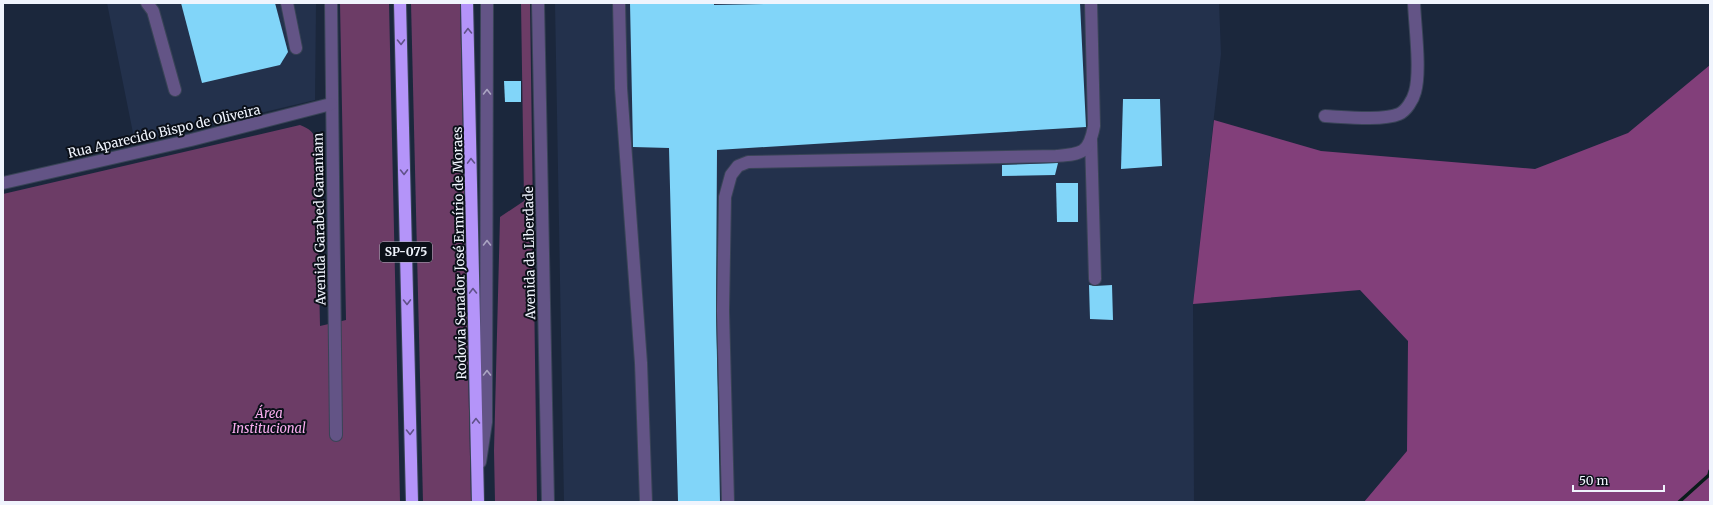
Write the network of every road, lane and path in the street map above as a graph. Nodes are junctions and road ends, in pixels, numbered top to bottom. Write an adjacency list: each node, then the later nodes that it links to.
1 (147, 3): 13 (street)
2 (287, 3): 3 (street); 12 (street)
3 (298, 3)
4 (331, 3): 14 (street, Avenida Garabed Gananiam)
5 (400, 3): 21 (highway, SP-075, one-way to 21)
6 (467, 3): 20 (highway, Rodovia Senador José Ermírio de Moraes, one-way to 6)
7 (487, 3): 20 (street, one-way to 7)
8 (538, 3): 23 (street, Avenida da Liberdade)
9 (619, 3): 24 (street)
10 (1091, 3): 16 (street)
11 (1414, 3): 15 (street)
12 (296, 48)
13 (175, 90)
14 (331, 104): 17 (street, Rua Aparecido Bispo de Oliveira); 19 (street, Avenida Garabed Gananiam)
15 (1325, 116)
16 (1091, 139): 18 (street); 25 (street)
17 (3, 183)
18 (1095, 280)
19 (336, 435)
20 (477, 481): 22 (highway, Rodovia Senador José Ermírio de Moraes)
21 (412, 502)
22 (478, 502)
23 (548, 502)
24 (646, 502)
25 (728, 502)

